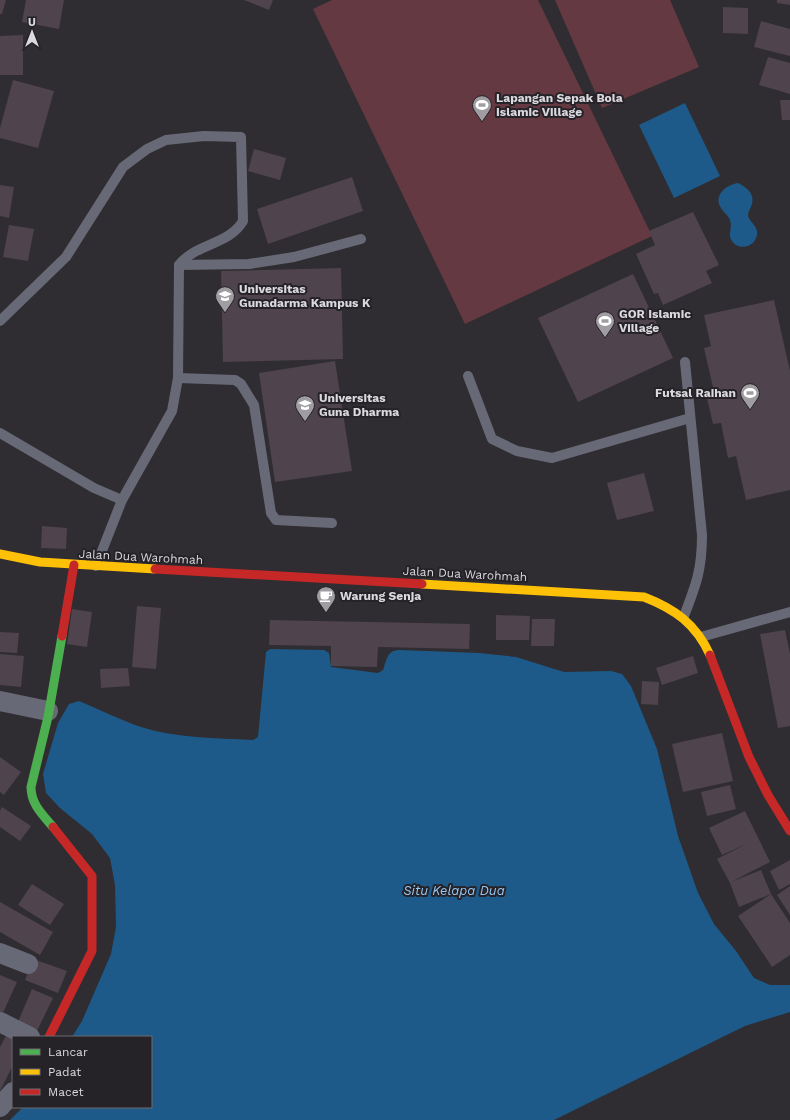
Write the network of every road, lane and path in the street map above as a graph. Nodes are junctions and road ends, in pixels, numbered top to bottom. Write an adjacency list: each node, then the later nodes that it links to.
1 (361, 239): 2 (lane)
2 (179, 265): 3 (lane); 6 (lane)
3 (0, 321)
4 (685, 362): 7 (lane)
5 (468, 376): 7 (lane)
6 (178, 378): 9 (lane); 10 (lane)
7 (690, 418): 15 (lane)
8 (0, 433): 9 (lane)
9 (122, 500): 13 (lane)
10 (332, 522)
11 (0, 554): 12 (street, Jalan Dua Warohmah)
12 (74, 565): 13 (street, Jalan Dua Warohmah); 18 (street)
13 (96, 566): 15 (street, Jalan Dua Warohmah)
14 (790, 612): 16 (lane)
15 (684, 616): 16 (street, Jalan Dua Warohmah)
16 (701, 636): 19 (street, Jalan Dua Warohmah)
17 (1, 704): 18 (street)
18 (48, 711): 24 (street)
19 (790, 831)
20 (0, 952): 21 (street)
21 (28, 964)
22 (0, 1022): 23 (street)
23 (28, 1036)
24 (50, 1036)
25 (12, 1093): 26 (street)
26 (0, 1107)

